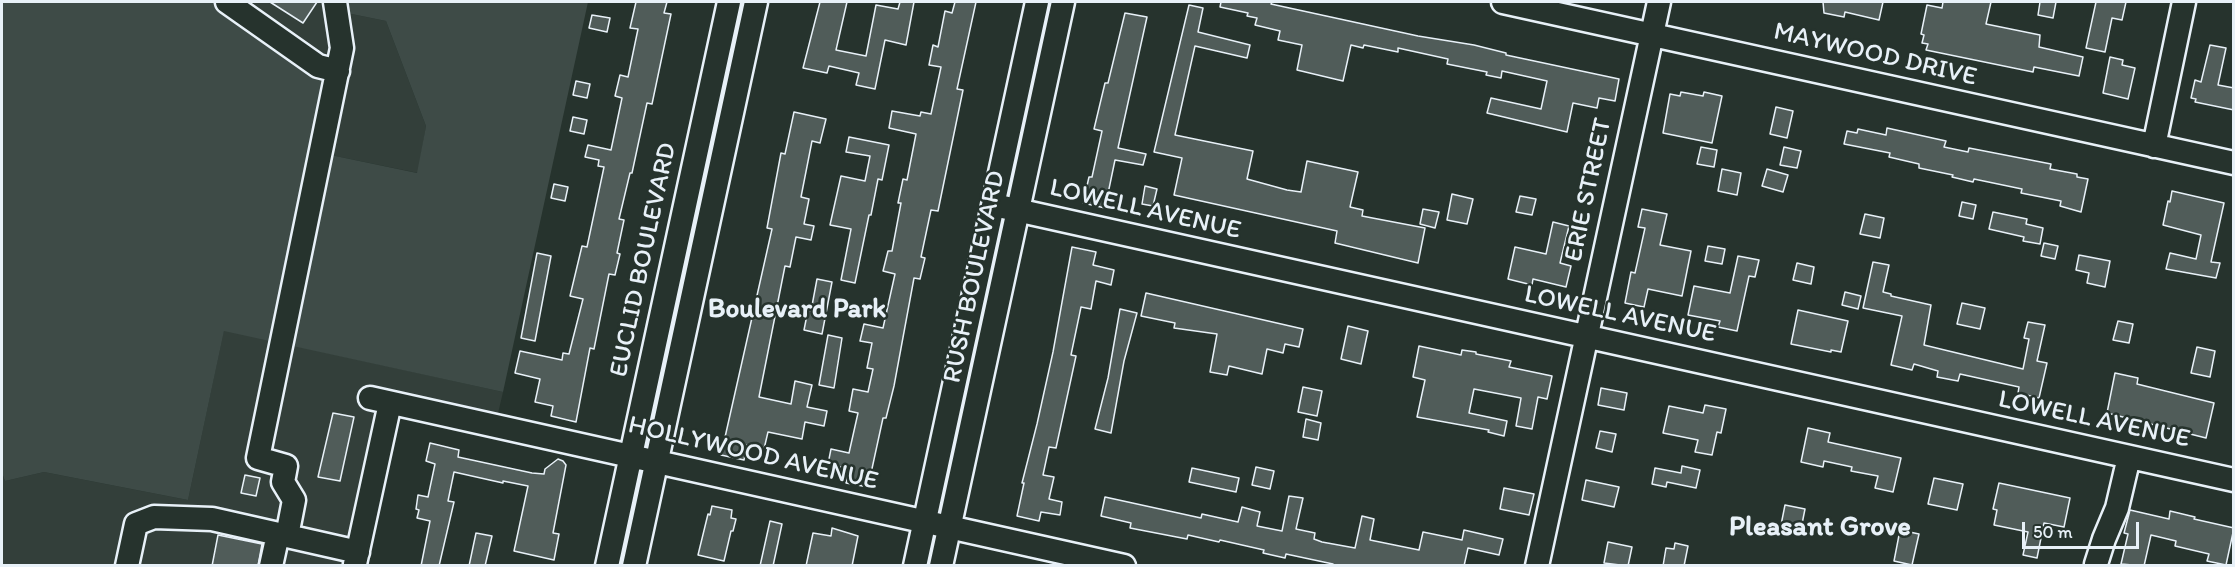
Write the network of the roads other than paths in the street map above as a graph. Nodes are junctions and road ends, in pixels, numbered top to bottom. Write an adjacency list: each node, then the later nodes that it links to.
1 (227, 2): 11 (street)
2 (335, 2): 11 (street)
3 (729, 2): 12 (street, EUCLID BOULEVARD)
4 (756, 2): 13 (street)
5 (1037, 2): 16 (street, RUSH BOULEVARD)
6 (1064, 2): 17 (street, RUSH BOULEVARD)
7 (1503, 2): 10 (street, MAYWOOD DRIVE)
8 (1659, 2): 10 (street, ERIE STREET)
9 (2184, 2): 14 (street)
10 (1652, 34): 14 (street, MAYWOOD DRIVE); 18 (street, ERIE STREET)
11 (338, 72): 25 (street)
12 (699, 140): 13 (street); 19 (street, EUCLID BOULEVARD)
13 (724, 146): 21 (street)
14 (2154, 146): 15 (street, MAYWOOD DRIVE)
15 (2234, 163)
16 (994, 205): 17 (street, LOWELL AVENUE); 23 (street, RUSH BOULEVARD)
17 (1018, 211): 18 (street, LOWELL AVENUE); 24 (street, RUSH BOULEVARD)
18 (1587, 337): 20 (street, LOWELL AVENUE); 35 (street, ERIE STREET)
19 (630, 456): 21 (street, HOLLYWOOD AVENUE); 26 (street, HOLLYWOOD AVENUE); 30 (street, EUCLID BOULEVARD)
20 (2129, 456): 22 (street, LOWELL AVENUE); 27 (street)
21 (656, 462): 23 (street, HOLLYWOOD AVENUE); 31 (street)
22 (2234, 480)
23 (925, 521): 24 (street, HOLLYWOOD AVENUE); 32 (street, RUSH BOULEVARD)
24 (950, 527): 33 (street, RUSH BOULEVARD); 34 (street, HOLLYWOOD AVENUE)
25 (282, 535): 26 (street); 28 (street); 29 (street)
26 (357, 559)
27 (2096, 564)
28 (127, 566)
29 (271, 566)
30 (607, 566)
31 (634, 566)
32 (915, 566)
33 (941, 566)
34 (1124, 566)
35 (1537, 566)

